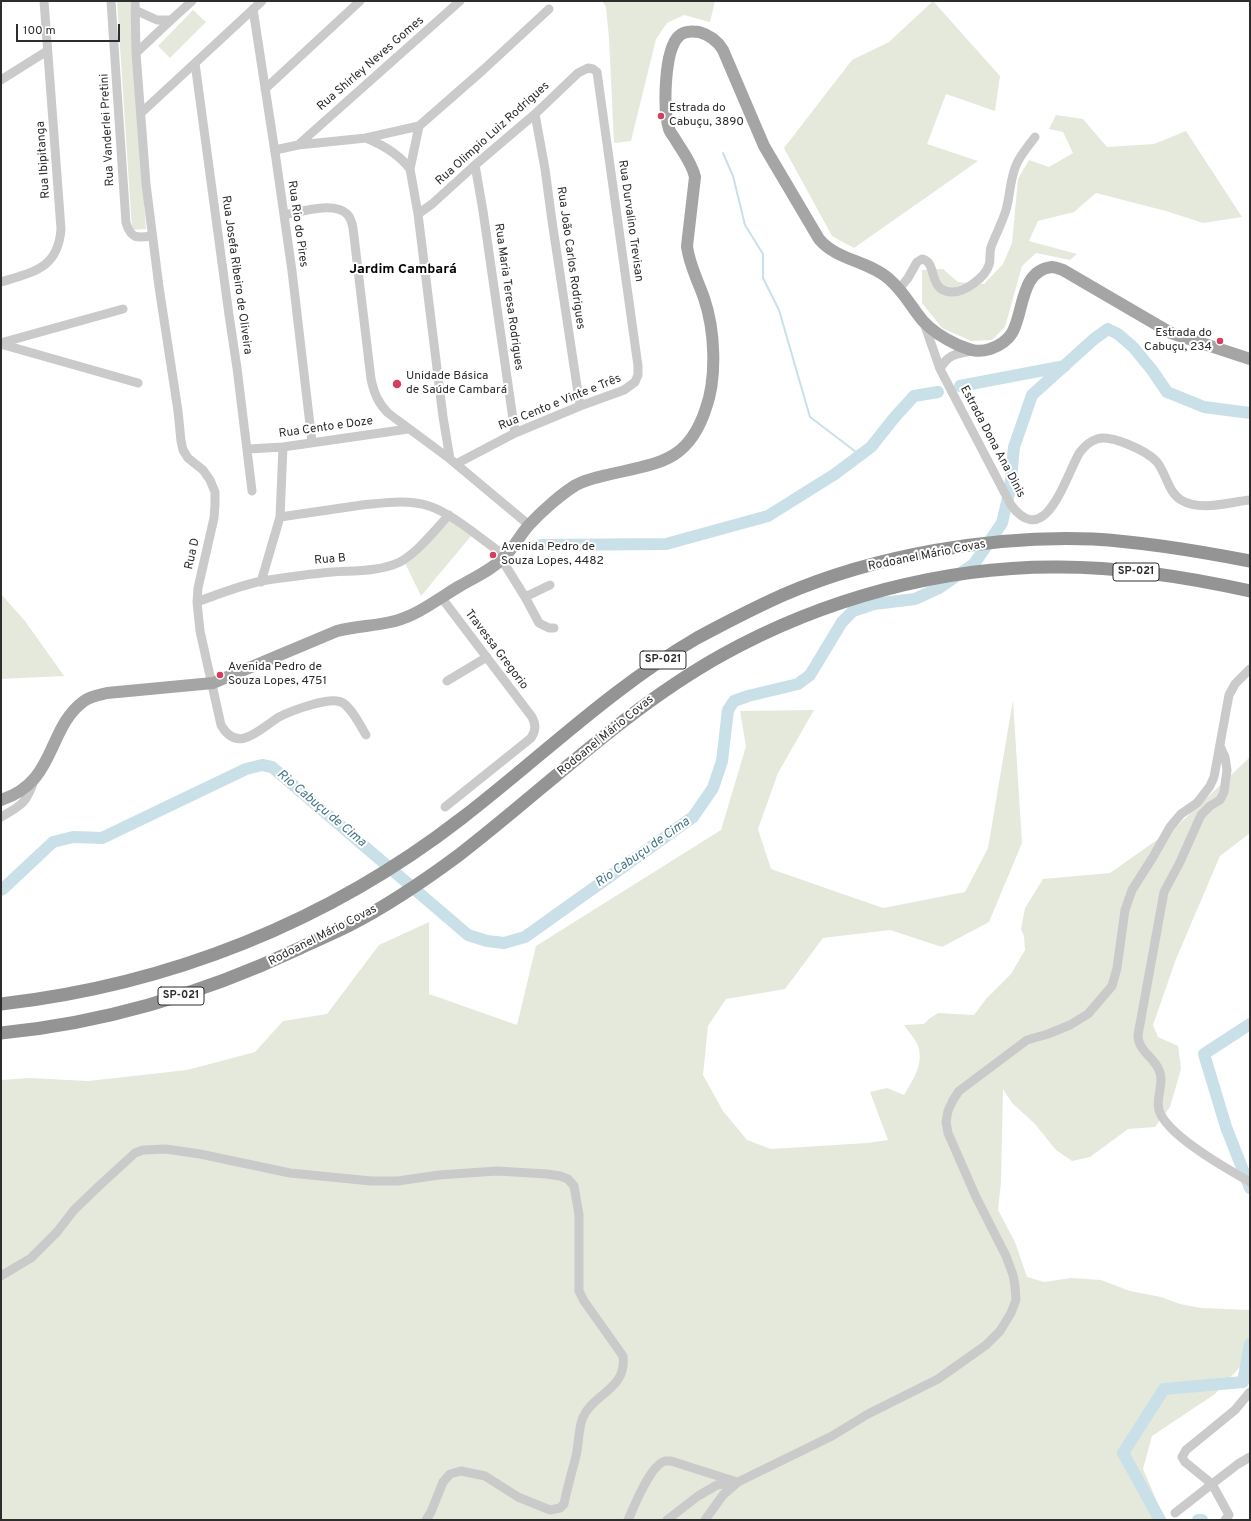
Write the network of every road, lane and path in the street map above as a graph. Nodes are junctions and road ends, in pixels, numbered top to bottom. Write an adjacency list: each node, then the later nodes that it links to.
1 (44, 1): 11 (street, Rua Ibipitanga)
2 (111, 1): 28 (street, Rua Vanderlei Pretini)
3 (192, 1): 10 (street)
4 (262, 1): 8 (street)
5 (360, 1): 16 (street)
6 (460, 1): 22 (street, Rua Shirley Neves Gomes)
7 (135, 6): 10 (street); 12 (street)
8 (253, 9): 13 (street); 16 (street, Rua Rio do Pires)
9 (549, 9): 19 (street)
10 (171, 20): 12 (street)
11 (47, 51): 15 (street); 29 (street, Rua Ibipitanga)
12 (136, 53): 17 (street)
13 (195, 63): 17 (street); 44 (street, Rua Josefa Ribeiro de Oliveira)
14 (583, 70): 18 (street, Rua Olimpio Luiz Rodrigues); 38 (street, Rua Durvalino Trevisan)
15 (1, 80)
16 (265, 89): 23 (street, Rua Rio do Pires)
17 (142, 113): 28 (street)
18 (535, 114): 24 (street, Rua Olimpio Luiz Rodrigues); 39 (street, Rua João Carlos Rodrigues)
19 (419, 126): 21 (street); 25 (street)
20 (1035, 137): 30 (street)
21 (366, 138): 22 (street); 25 (street)
22 (298, 145): 23 (street)
23 (275, 150): 27 (street, Rua Rio do Pires)
24 (475, 165): 26 (street, Rua Olimpio Luiz Rodrigues); 41 (street, Rua Maria Teresa Rodrigues)
25 (410, 169): 26 (street)
26 (418, 214): 45 (street)
27 (284, 215): 40 (street); 42 (street, Rua Rio do Pires)
28 (152, 236): 58 (street, Rua D)
29 (1, 282)
30 (900, 288): 32 (main road); 50 (main road)
31 (123, 309): 33 (street)
32 (923, 321): 34 (main road); 36 (street, Estrada Dona Ana Dinis)
33 (1, 344): 37 (street)
34 (972, 351): 35 (main road); 36 (street)
35 (1250, 359)
36 (940, 369): 47 (street, Estrada Dona Ana Dinis)
37 (138, 383)
38 (631, 387): 39 (street, Rua Cento e Vinte e Três)
39 (580, 406): 41 (street, Rua Cento e Vinte e Três)
40 (408, 429): 42 (street, Rua Cento e Doze); 45 (street)
41 (515, 433): 45 (street, Rua Cento e Vinte e Três)
42 (312, 442): 43 (street, Rua Cento e Doze)
43 (284, 447): 44 (street, Rua Cento e Doze); 49 (street)
44 (248, 449): 46 (street, Rua Josefa Ribeiro de Oliveira)
45 (453, 462): 50 (street)
46 (252, 491)
47 (1250, 500)
48 (448, 515): 49 (street); 51 (street); 53 (street, Rua B)
49 (280, 517): 53 (street)
50 (529, 525): 51 (main road)
51 (503, 558): 56 (main road); 57 (street)
52 (1250, 561): 70 (highway, Rodoanel Mário Covas / SP-021)
53 (260, 582): 58 (street, Rua B)
54 (550, 585): 57 (street)
55 (1250, 591): 71 (highway, Rodoanel Mário Covas / SP-021)
56 (441, 597): 60 (street, Travessa Gregorio); 63 (main road)
57 (525, 597): 59 (street)
58 (197, 602): 63 (street, Rua D)
59 (554, 628)
60 (487, 656): 62 (street); 68 (street, Travessa Gregorio)
61 (1250, 669): 65 (street)
62 (447, 681)
63 (213, 683): 64 (street, Rua D); 66 (main road)
64 (366, 735)
65 (1220, 746): 72 (street); 76 (street)
66 (36, 778): 67 (main road); 69 (street)
67 (1, 800)
68 (445, 807)
69 (1, 816)
70 (1, 1004)
71 (1, 1033)
72 (1250, 1182)
73 (1, 1276): 80 (street)
74 (1250, 1392): 77 (street)
75 (1250, 1457): 77 (street)
76 (738, 1482): 81 (street); 82 (street); 83 (street)
77 (1212, 1484): 78 (street); 79 (street)
78 (1175, 1513)
79 (1229, 1518)
80 (426, 1520)
81 (628, 1520)
82 (667, 1520)
83 (705, 1520)

